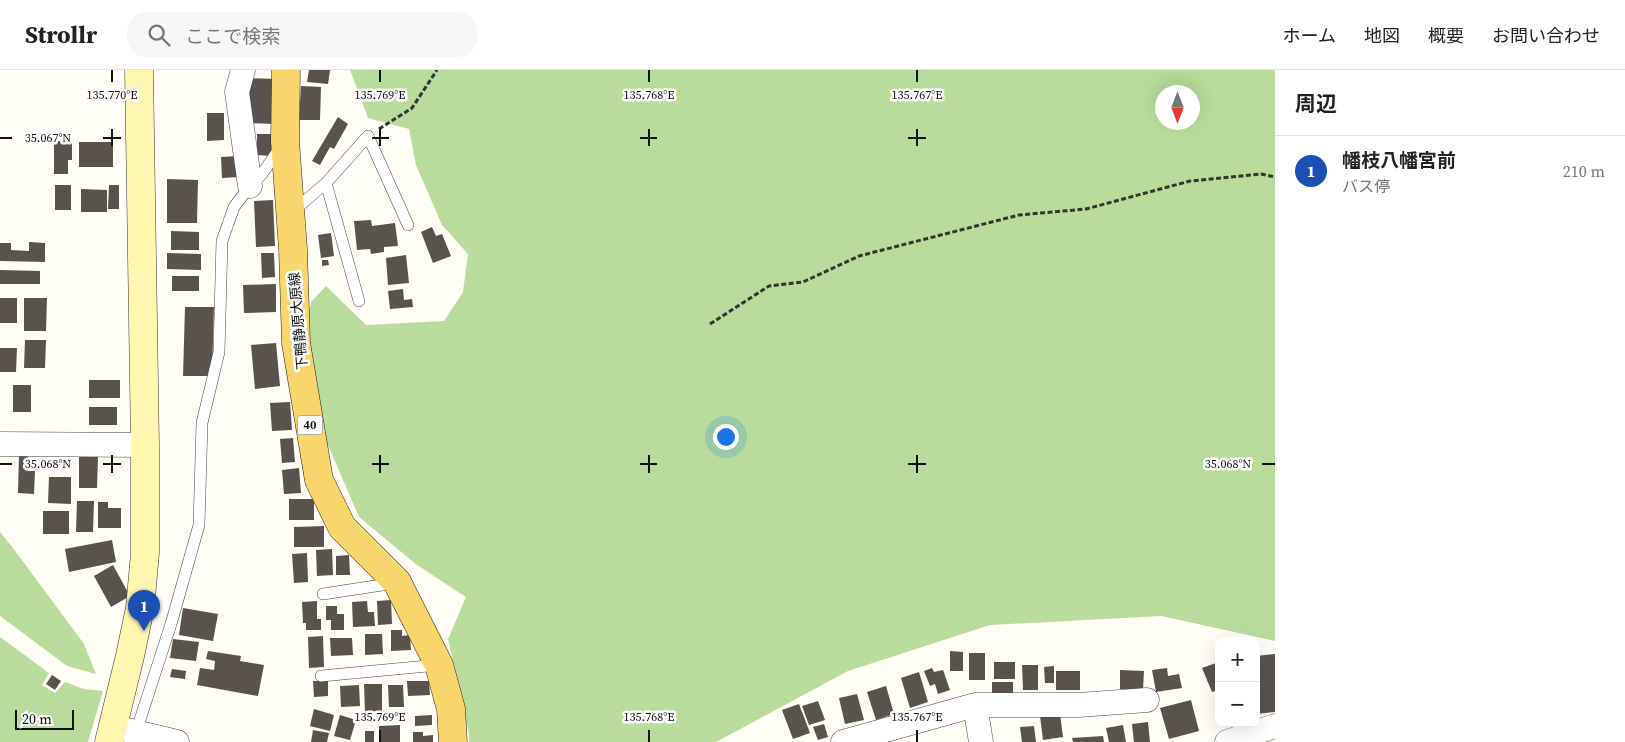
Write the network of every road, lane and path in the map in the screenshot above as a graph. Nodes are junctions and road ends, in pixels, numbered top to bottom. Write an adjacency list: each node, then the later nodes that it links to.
1 (139, 70): 15 (street)
2 (243, 70): 9 (street)
3 (286, 70): 6 (main road, 下鴨静原大原線 / 40)
4 (438, 70): 5 (path)
5 (368, 136): 8 (lane); 11 (lane)
6 (285, 140): 9 (lane); 10 (main road, 下鴨静原大原線 / 40)
7 (1275, 177): 13 (path)
8 (326, 183): 10 (lane); 12 (lane)
9 (250, 186): 23 (lane)
10 (290, 214): 16 (main road, 下鴨静原大原線 / 40)
11 (408, 225)
12 (359, 301)
13 (710, 324)
14 (0, 444): 15 (street)
15 (145, 445): 23 (street)
16 (397, 582): 17 (lane); 18 (main road, 下鴨静原大原線 / 40)
17 (323, 594)
18 (440, 665): 19 (lane); 25 (main road, 下鴨静原大原線 / 40)
19 (321, 676)
20 (1147, 700): 21 (street)
21 (975, 705): 26 (street); 27 (street)
22 (1275, 726): 28 (street)
23 (120, 734): 24 (street)
24 (177, 742)
25 (453, 742)
26 (843, 742)
27 (980, 742)
28 (1228, 742)

